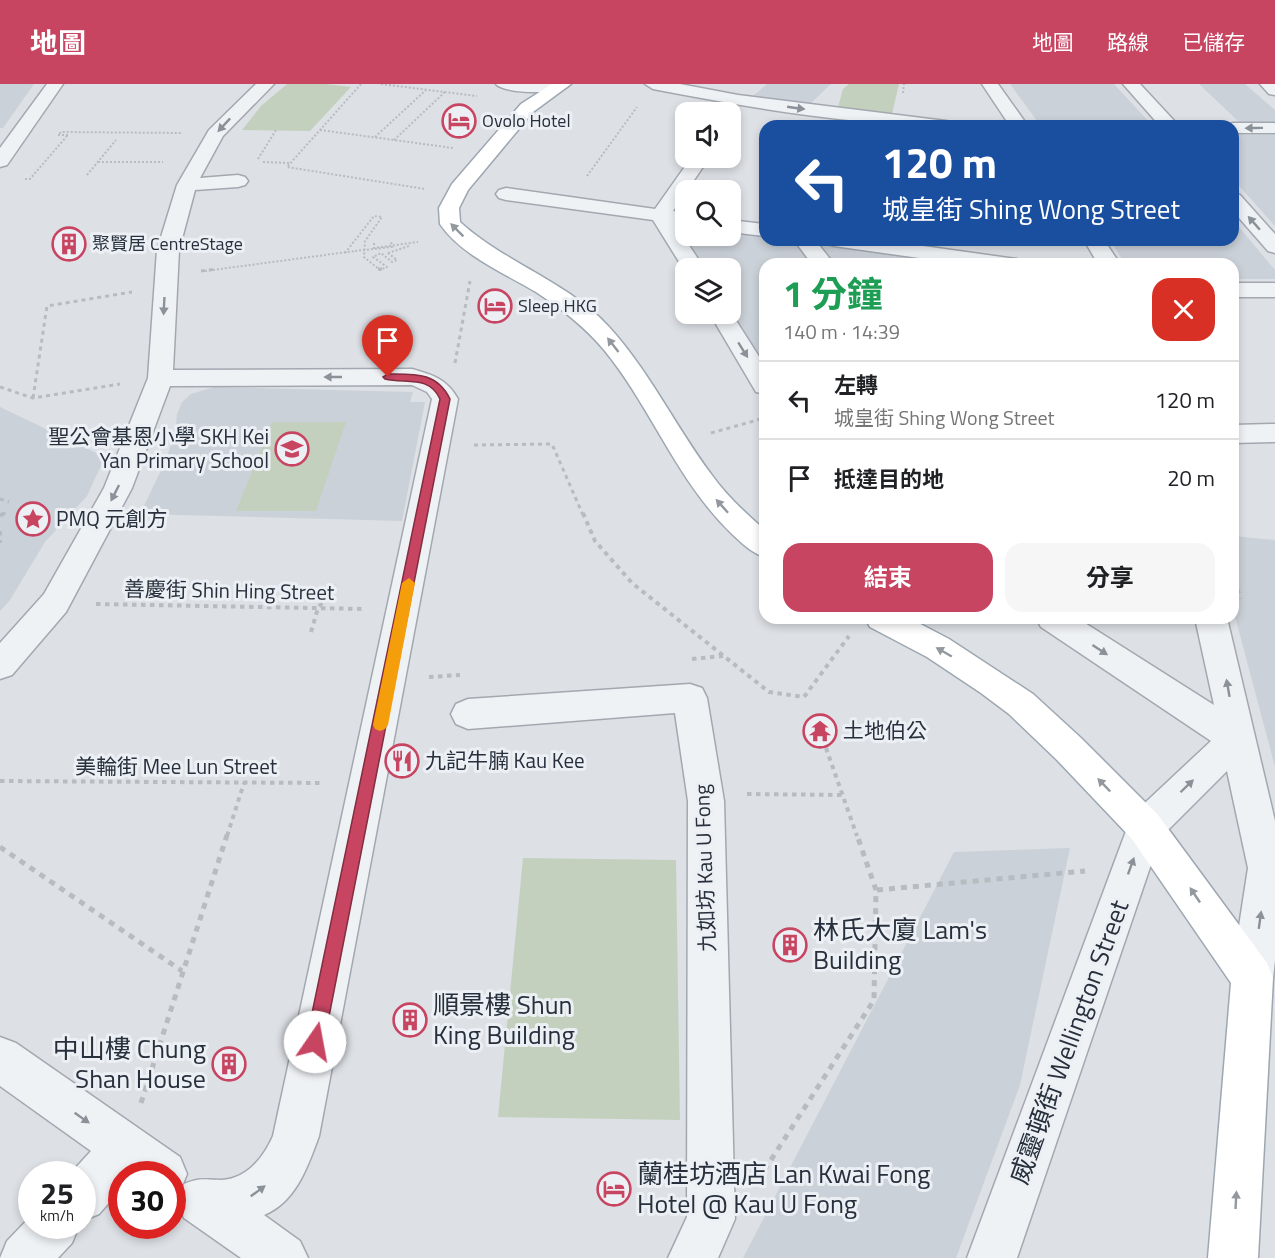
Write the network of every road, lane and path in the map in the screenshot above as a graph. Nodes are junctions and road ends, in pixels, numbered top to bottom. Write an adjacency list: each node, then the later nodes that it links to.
1 (55, 84): 31 (street)
2 (266, 84): 40 (street, one-way to 40)
3 (361, 84): 25 (path)
4 (381, 84): 12 (path)
5 (504, 84): 6 (street)
6 (562, 84): 80 (main road, one-way to 6)
7 (653, 84): 16 (street); 39 (path)
8 (757, 84): 17 (street)
9 (990, 84): 20 (street)
10 (1131, 84): 21 (street)
11 (1268, 84): 13 (street)
12 (426, 90): 14 (path); 27 (path)
13 (1275, 90)
14 (445, 92): 15 (path); 29 (path)
15 (455, 93)
16 (719, 102)
17 (738, 102)
18 (741, 107): 19 (street, one-way to 19)
19 (844, 120)
20 (1015, 120)
21 (1164, 120)
22 (1239, 128): 23 (street, one-way to 22)
23 (1275, 128)
24 (276, 130): 34 (path)
25 (320, 130): 27 (path); 34 (path)
26 (189, 133): 36 (path)
27 (375, 137): 29 (path)
28 (116, 140): 32 (path)
29 (394, 140): 30 (path)
30 (438, 146)
31 (0, 161)
32 (98, 162): 33 (path); 37 (path)
33 (163, 162)
34 (290, 163): 41 (path)
35 (693, 168): 44 (street)
36 (35, 172)
37 (87, 175)
38 (238, 181): 40 (street)
39 (584, 181)
40 (188, 185): 65 (street, one-way to 65)
41 (434, 190)
42 (506, 194): 44 (street)
43 (1239, 206): 51 (street, one-way to 43)
44 (660, 216): 45 (street); 55 (street)
45 (675, 218)
46 (741, 227): 47 (street)
47 (759, 229)
48 (392, 246): 52 (path, bridge); 52 (path, bridge); 53 (path)
49 (809, 246): 56 (street)
50 (878, 246): 57 (street)
51 (1275, 247)
52 (374, 249): 53 (path, bridge); 54 (path, bridge)
53 (362, 250): 54 (path)
54 (345, 253): 59 (path)
55 (687, 258)
56 (818, 258)
57 (966, 258)
58 (471, 272): 67 (path)
59 (192, 273)
60 (1239, 290): 61 (street)
61 (1275, 290)
62 (140, 291): 69 (path)
63 (726, 324): 64 (street, one-way to 64)
64 (759, 376)
65 (160, 378): 67 (street, one-way to 65); 91 (street, one-way to 91)
66 (122, 384): 69 (path)
67 (449, 385): 112 (street, one-way to 67)
68 (0, 387): 69 (path)
69 (33, 398)
70 (759, 420): 73 (path)
71 (1275, 433): 72 (street)
72 (1239, 434)
73 (702, 435)
74 (471, 446): 90 (path)
75 (0, 499): 76 (path)
76 (9, 502)
77 (8, 511): 78 (path)
78 (0, 516)
79 (0, 531): 81 (path)
80 (759, 541)
81 (0, 543)
82 (336, 585): 84 (path)
83 (92, 604): 84 (path, 善慶街 Shin Hing Street)
84 (318, 608): 85 (path, 善慶街 Shin Hing Street); 89 (path)
85 (376, 610)
86 (892, 624): 101 (main road, one-way to 86)
87 (1061, 624): 94 (street, one-way to 94)
88 (1212, 624): 94 (street, one-way to 88)
89 (311, 632)
90 (850, 635)
91 (0, 665)
92 (468, 714): 116 (street, 九如坊 Kau U Fong)
93 (820, 731): 100 (path)
94 (1237, 739): 101 (street, one-way to 94); 106 (street, one-way to 94)
95 (2, 781): 96 (path, 美輪街 Mee Lun Street); 98 (path)
96 (244, 783): 97 (path, 美輪街 Mee Lun Street); 105 (path)
97 (331, 783)
98 (0, 786)
99 (734, 794): 100 (path)
100 (842, 795): 104 (path)
101 (1145, 827): 106 (main road, one-way to 101); 117 (street, 威靈頓街 Wellington Street, one-way to 101)
102 (0, 847): 105 (path)
103 (1085, 871): 104 (path)
104 (876, 890): 111 (path)
105 (182, 971): 108 (path)
106 (1251, 978): 118 (main road, one-way to 106)
107 (0, 1059): 108 (street, one-way to 108)
108 (132, 1129): 109 (street); 110 (street)
109 (154, 1161)
110 (96, 1178)
111 (754, 1187)
112 (188, 1191): 115 (street)
113 (42, 1239): 114 (street)
114 (24, 1258)
115 (283, 1258)
116 (693, 1258)
117 (992, 1258)
118 (1233, 1258)

